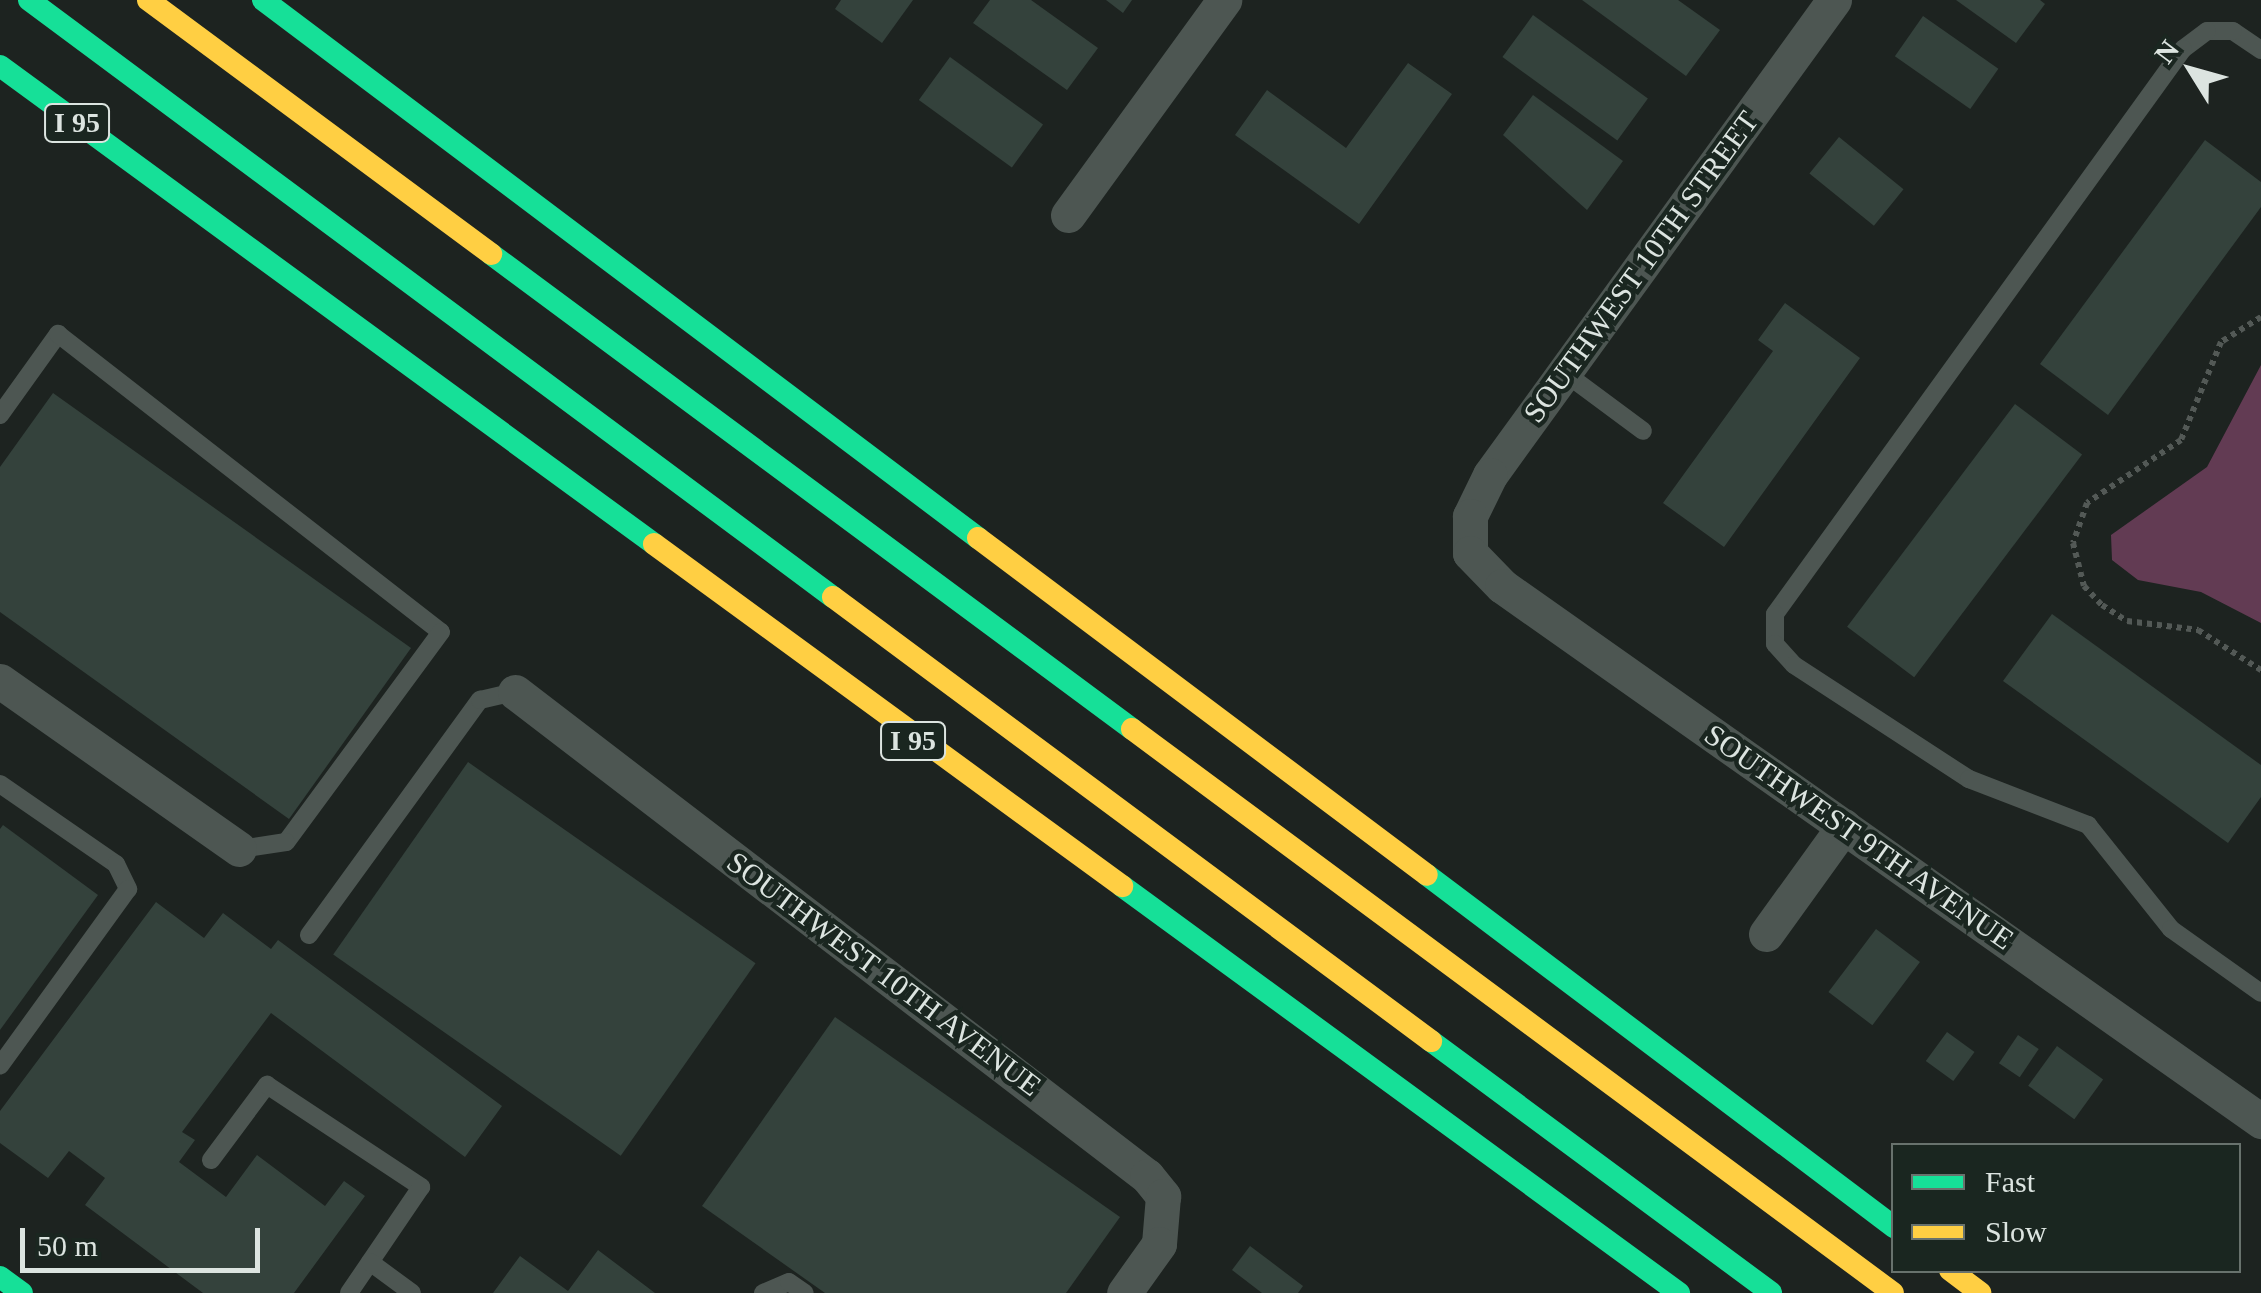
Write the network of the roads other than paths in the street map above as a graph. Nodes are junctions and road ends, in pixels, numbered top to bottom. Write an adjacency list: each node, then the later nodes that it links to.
1 (28, 0): 35 (main road)
2 (148, 0): 36 (main road)
3 (263, 0): 24 (main road)
4 (1224, 0): 8 (street)
5 (1834, 0): 9 (street, SOUTHWEST 10TH STREET)
6 (2261, 50): 20 (lane)
7 (0, 66): 34 (main road, I 95)
8 (1068, 215)
9 (1564, 374): 11 (lane); 12 (street, SOUTHWEST 10TH STREET)
10 (0, 415): 17 (lane)
11 (1644, 431)
12 (1467, 543): 16 (street, SOUTHWEST 9TH AVENUE)
13 (0, 681): 17 (street)
14 (515, 692): 19 (lane); 33 (street, SOUTHWEST 10TH AVENUE)
15 (0, 784): 21 (lane)
16 (1844, 826): 18 (street); 22 (street, SOUTHWEST 9TH AVENUE)
17 (238, 850)
18 (1766, 934)
19 (309, 935)
20 (2261, 993)
21 (0, 1066)
22 (2261, 1121)
23 (211, 1160): 25 (lane)
24 (1891, 1226)
25 (370, 1262): 29 (lane); 30 (lane)
26 (1954, 1273): 37 (main road)
27 (0, 1278): 28 (main road)
28 (22, 1293)
29 (349, 1293)
30 (412, 1293)
31 (764, 1293): 32 (lane)
32 (805, 1293)
33 (1124, 1293)
34 (1679, 1293)
35 (1771, 1293)
36 (1892, 1293)
37 (1980, 1293)

